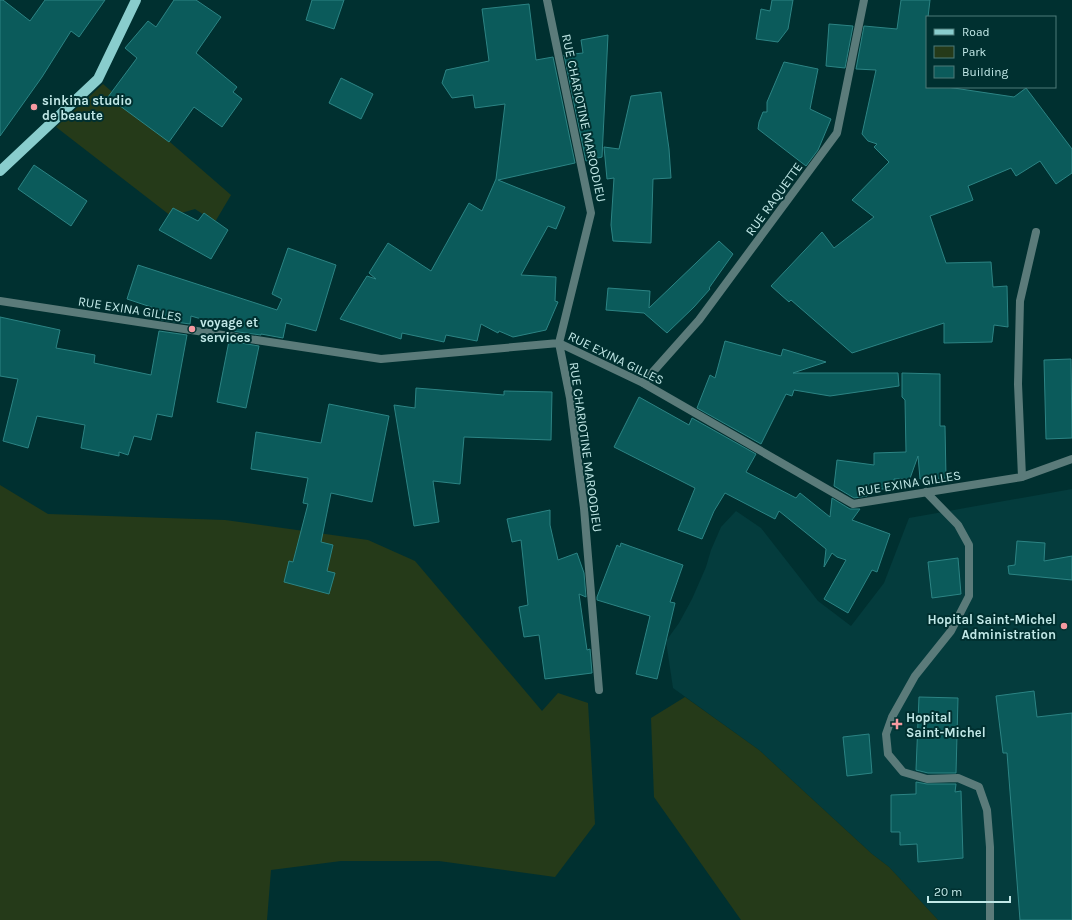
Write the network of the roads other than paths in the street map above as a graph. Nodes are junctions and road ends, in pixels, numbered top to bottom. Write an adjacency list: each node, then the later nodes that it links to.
1 (136, 0): 4 (main road)
2 (547, 0): 7 (street, RUE CHARIOTINE MAROODIEU)
3 (864, 0): 8 (street, RUE RAQUETTE)
4 (0, 171)
5 (1036, 232): 10 (street)
6 (0, 301): 7 (street, RUE EXINA GILLES)
7 (559, 343): 8 (street, RUE EXINA GILLES); 12 (street, RUE CHARIOTINE MAROODIEU)
8 (643, 382): 11 (street, RUE EXINA GILLES)
9 (1072, 459): 10 (street, RUE EXINA GILLES)
10 (1022, 477): 11 (street, RUE EXINA GILLES)
11 (926, 492): 13 (street)
12 (599, 690)
13 (990, 920)

